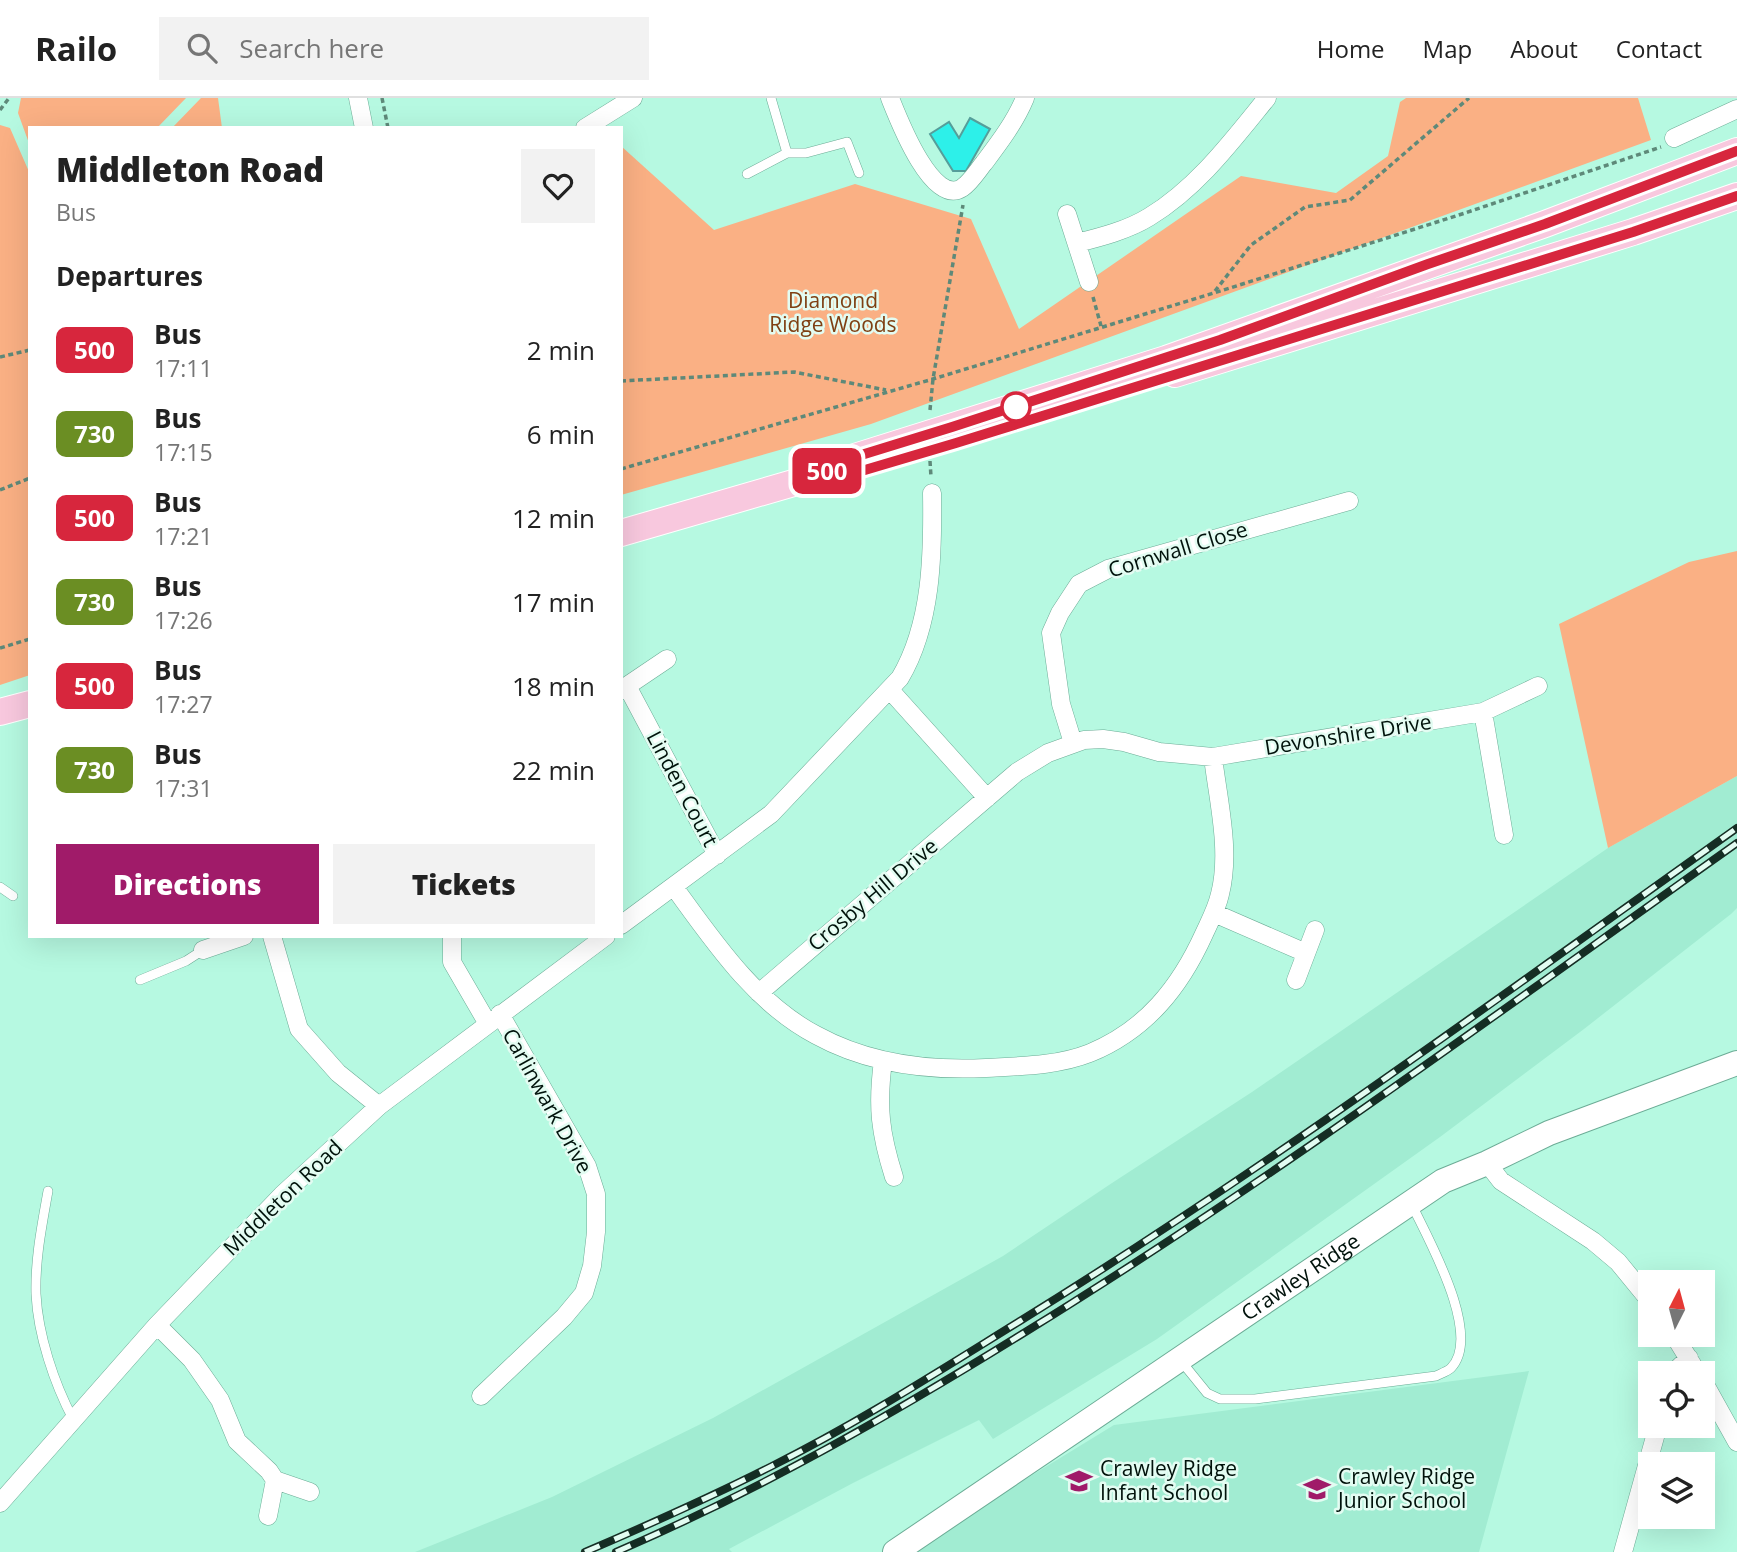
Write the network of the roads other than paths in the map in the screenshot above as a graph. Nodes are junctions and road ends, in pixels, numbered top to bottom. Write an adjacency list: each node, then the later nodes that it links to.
1 (358, 98): 10 (street)
2 (598, 98): 9 (street)
3 (633, 98): 9 (street)
4 (771, 98): 14 (lane)
5 (890, 98): 6 (street)
6 (1025, 98)
7 (1267, 98): 19 (street)
8 (1737, 109): 12 (street)
9 (606, 115): 11 (street)
10 (364, 126)
11 (588, 126)
12 (1674, 138)
13 (1737, 151): 21 (main road)
14 (787, 153): 15 (lane); 16 (lane)
15 (859, 173)
16 (747, 174)
17 (1737, 196): 21 (main road)
18 (1067, 214): 19 (street)
19 (1077, 243): 20 (street)
20 (1089, 282)
21 (821, 475): 26 (main road)
22 (1312, 490): 25 (street)
23 (932, 493): 30 (street)
24 (1349, 500): 25 (street, Cornwall Close)
25 (1320, 508): 34 (street, Cornwall Close)
26 (623, 532)
27 (667, 659): 29 (street, Linden Court)
28 (1538, 686): 33 (street, Devonshire Drive)
29 (624, 688): 38 (street, Linden Court)
30 (890, 691): 36 (street); 38 (street)
31 (28, 705): 32 (main road)
32 (0, 712)
33 (1483, 712): 35 (street, Devonshire Drive); 37 (street)
34 (1073, 743): 35 (street, Crosby Hill Drive); 36 (street, Crosby Hill Drive)
35 (1213, 757): 42 (street)
36 (987, 798): 53 (street, Crosby Hill Drive)
37 (1504, 835)
38 (717, 855): 40 (street)
39 (0, 887): 41 (lane)
40 (674, 887): 43 (street); 53 (street)
41 (13, 896)
42 (1214, 913): 50 (street); 55 (street)
43 (623, 924)
44 (1315, 930): 50 (street)
45 (238, 938): 49 (street)
46 (273, 938): 57 (street)
47 (452, 938): 54 (street, Carlinwark Drive)
48 (603, 938): 54 (street, Middleton Road)
49 (203, 950): 51 (lane)
50 (1306, 953): 52 (street)
51 (140, 980)
52 (1296, 980)
53 (759, 993): 55 (street)
54 (494, 1019): 57 (street, Middleton Road); 65 (street, Carlinwark Drive)
55 (883, 1061): 59 (street)
56 (1737, 1063): 58 (street, Crawley Ridge)
57 (379, 1106): 63 (street, Middleton Road)
58 (1487, 1163): 61 (street, Crawley Ridge); 62 (street)
59 (894, 1177)
60 (48, 1191): 67 (lane)
61 (1411, 1203): 64 (street, Crawley Ridge); 64 (lane)
62 (1638, 1286)
63 (157, 1325): 67 (street, Middleton Road); 70 (street)
64 (1180, 1359): 74 (street, Crawley Ridge)
65 (481, 1396)
66 (1715, 1403): 69 (street)
67 (73, 1419): 72 (street, Middleton Road)
68 (1655, 1438): 75 (street)
69 (1737, 1442)
70 (275, 1480): 71 (street); 73 (street)
71 (310, 1492)
72 (0, 1503)
73 (268, 1516)
74 (895, 1552)
75 (1623, 1552)

